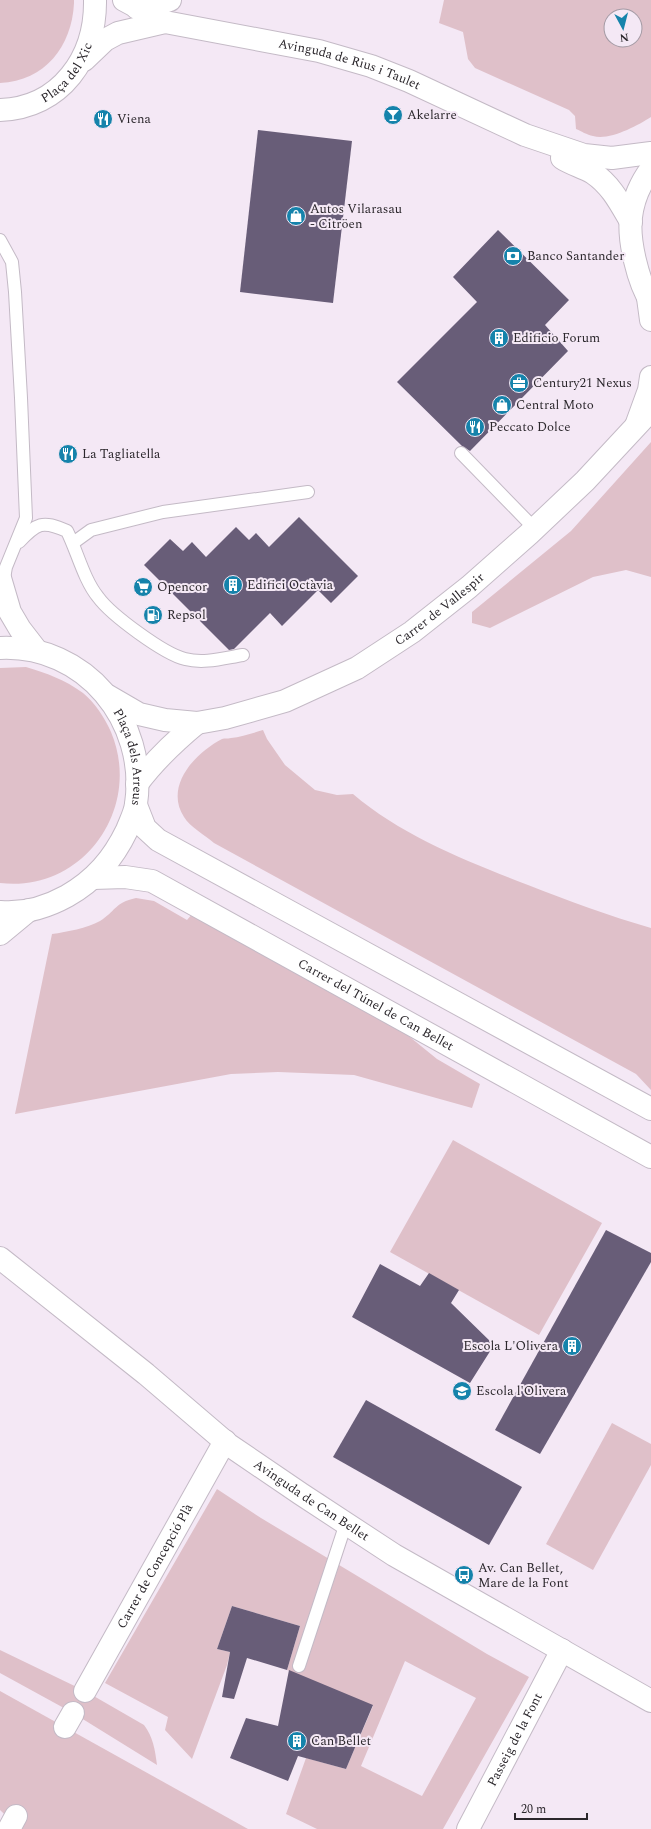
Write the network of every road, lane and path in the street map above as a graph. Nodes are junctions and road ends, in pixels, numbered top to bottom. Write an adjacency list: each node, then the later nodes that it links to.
1 (95, 0): 5 (street, Plaça del Xic)
2 (170, 0): 3 (street)
3 (131, 4): 4 (street, Avinguda de Rius i Taulet)
4 (164, 22): 5 (street, Avinguda de Rius i Taulet); 7 (street, Avinguda de Rius i Taulet)
5 (79, 64): 6 (street, Plaça del Xic)
6 (6, 112)
7 (525, 135): 8 (street, Avinguda de Rius i Taulet); 10 (street, Avinguda de Rius i Taulet)
8 (651, 153)
9 (651, 169): 10 (street)
10 (631, 222): 12 (street)
11 (0, 240): 20 (lane)
12 (650, 300): 13 (street)
13 (651, 320)
14 (651, 377): 15 (street, Carrer de Vallespir)
15 (644, 416): 18 (street, Carrer de Vallespir)
16 (461, 453): 18 (lane)
17 (308, 492): 19 (lane)
18 (535, 529): 26 (street, Carrer de Vallespir)
19 (73, 543): 20 (lane); 24 (lane)
20 (14, 547): 21 (lane)
21 (1, 581): 23 (street)
22 (0, 648): 23 (street, Plaça dels Arreus)
23 (37, 651): 25 (street, Plaça dels Arreus)
24 (243, 655)
25 (108, 696): 26 (street, Carrer de Vallespir); 27 (street, Plaça dels Arreus)
26 (197, 723): 27 (street)
27 (137, 795): 28 (street, Plaça dels Arreus); 32 (street)
28 (93, 878): 29 (street, Plaça dels Arreus); 33 (street, Carrer del Túnel de Can Bellet)
29 (29, 910): 30 (street, Plaça dels Arreus); 31 (street)
30 (0, 912)
31 (0, 934)
32 (651, 1109)
33 (651, 1157)
34 (0, 1258): 35 (street, Avinguda de Can Bellet)
35 (226, 1441): 36 (street, Avinguda de Can Bellet); 39 (street, Carrer de Concepció Plà)
36 (346, 1523): 37 (street, Avinguda de Can Bellet); 38 (lane)
37 (562, 1650): 40 (street, Avinguda de Can Bellet); 41 (street, Passeig de la Font)
38 (300, 1666)
39 (85, 1691)
40 (651, 1700)
41 (468, 1829)

